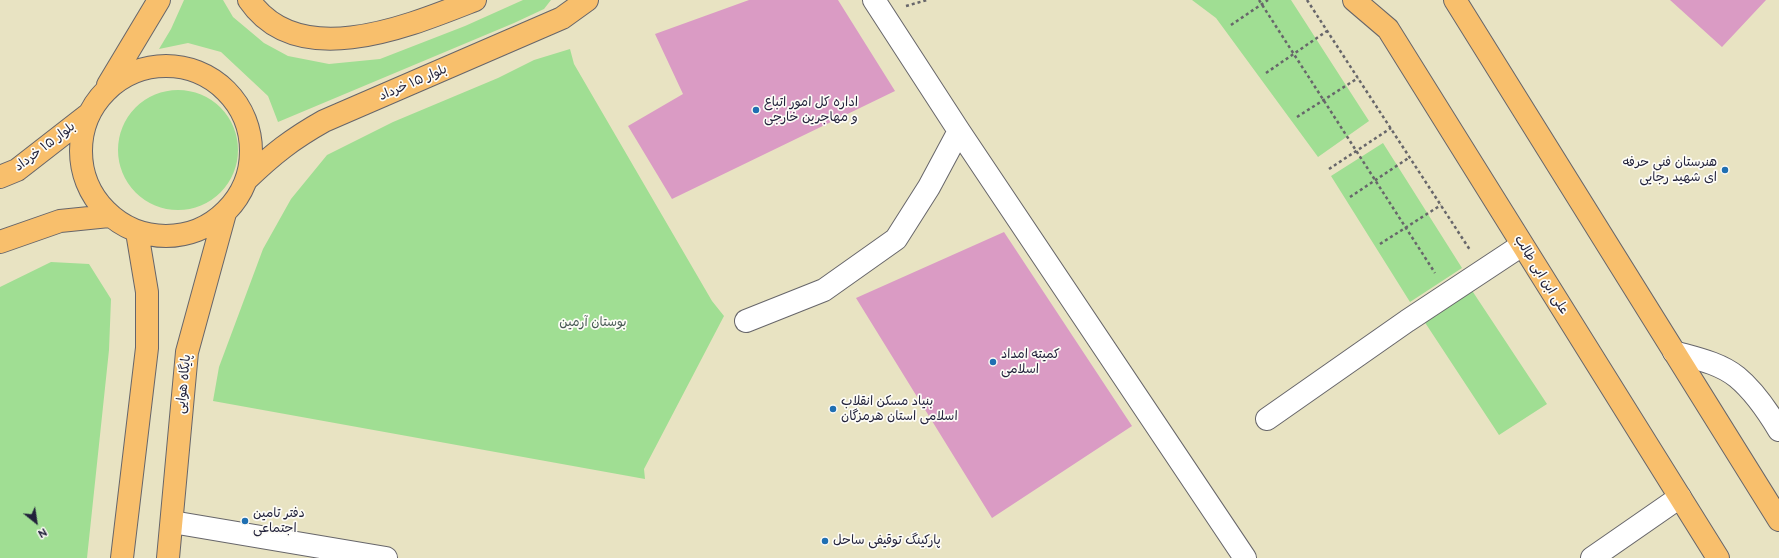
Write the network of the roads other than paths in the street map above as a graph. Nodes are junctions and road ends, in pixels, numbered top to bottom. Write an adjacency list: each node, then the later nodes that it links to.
1 (158, 0): 10 (main road)
2 (249, 0): 3 (main road)
3 (475, 0)
4 (587, 0): 14 (main road, بلوار ۱۵ خرداد)
5 (874, 0): 12 (street)
6 (1354, 0): 9 (main road, علی ابن ابی طالب)
7 (1372, 0): 9 (main road)
8 (1455, 0): 21 (main road)
9 (1388, 28): 19 (main road, علی ابن ابی طالب)
10 (106, 90): 11 (main road); 14 (main road)
11 (89, 114): 13 (main road, بلوار ۱۵ خرداد); 16 (main road)
12 (959, 131): 20 (street); 30 (street)
13 (0, 177)
14 (247, 179): 15 (main road)
15 (224, 213): 17 (main road); 26 (main road, پایگاه هوایی)
16 (109, 216): 17 (main road); 18 (main road)
17 (136, 232): 27 (main road)
18 (0, 242)
19 (1522, 245): 22 (street); 24 (main road, علی ابن ابی طالب)
20 (746, 321)
21 (1674, 352): 23 (street); 25 (main road)
22 (1267, 419)
23 (1779, 430)
24 (1680, 497): 31 (street); 32 (main road, علی ابن ابی طالب)
25 (1779, 520)
26 (172, 522): 28 (main road, پایگاه هوایی); 29 (street)
27 (122, 558)
28 (168, 558)
29 (386, 558)
30 (1245, 558)
31 (1592, 558)
32 (1718, 558)

